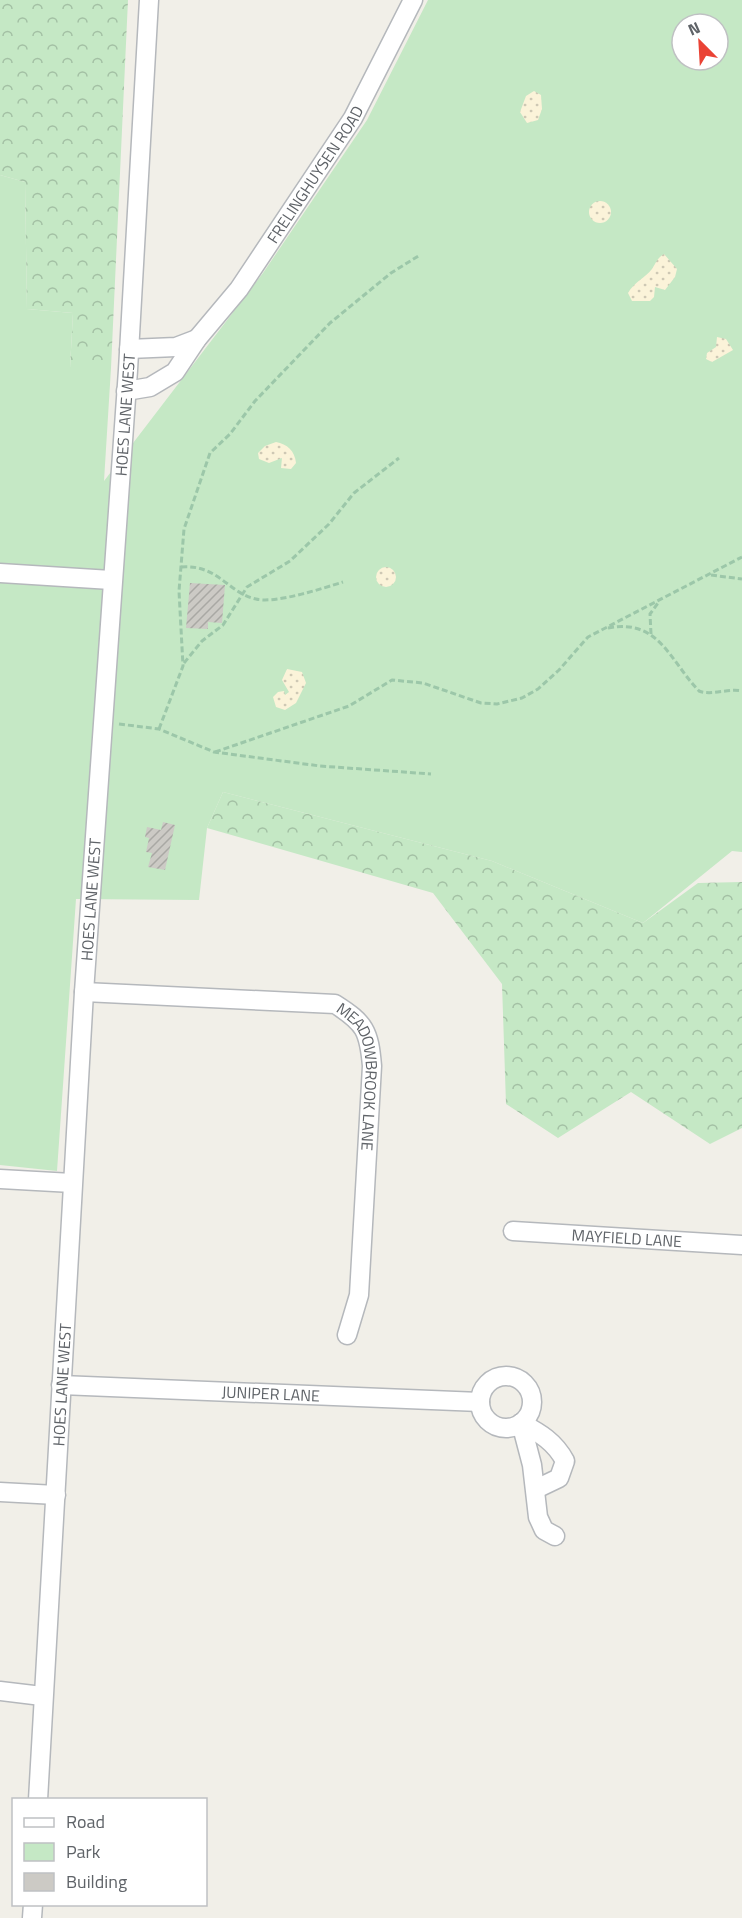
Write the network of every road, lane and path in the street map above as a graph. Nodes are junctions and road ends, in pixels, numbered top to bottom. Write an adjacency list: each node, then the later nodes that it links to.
1 (149, 0): 5 (street, HOES LANE WEST)
2 (413, 0): 4 (street, FRELINGHUYSEN ROAD)
3 (420, 255): 9 (path)
4 (197, 339): 5 (street); 6 (street, FRELINGHUYSEN ROAD)
5 (129, 350): 6 (street, HOES LANE WEST)
6 (126, 391): 13 (street, HOES LANE WEST)
7 (399, 458): 15 (path)
8 (742, 557): 11 (path)
9 (181, 567): 15 (path); 19 (path)
10 (0, 573): 13 (street)
11 (710, 575): 12 (path); 16 (path)
12 (742, 579)
13 (111, 580): 21 (street, HOES LANE WEST)
14 (343, 582): 15 (path)
15 (242, 592): 19 (path)
16 (661, 600): 17 (path); 18 (path)
17 (604, 628): 18 (path); 23 (path)
18 (651, 634): 20 (path)
19 (183, 666): 22 (path)
20 (742, 692)
21 (102, 721): 22 (path); 25 (street, HOES LANE WEST)
22 (159, 729): 23 (path)
23 (215, 752): 24 (path)
24 (431, 774)
25 (84, 992): 27 (street, HOES LANE WEST); 30 (street, MEADOWBROOK LANE)
26 (0, 1179): 27 (street)
27 (72, 1183): 31 (street, HOES LANE WEST)
28 (513, 1231): 29 (street, MAYFIELD LANE)
29 (742, 1245)
30 (347, 1335)
31 (61, 1385): 32 (street, JUNIPER LANE); 36 (street, HOES LANE WEST)
32 (480, 1401): 33 (street); 33 (street)
33 (521, 1423): 34 (street); 34 (street)
34 (536, 1489): 37 (street)
35 (0, 1492): 36 (street)
36 (56, 1495): 39 (street, HOES LANE WEST)
37 (555, 1536)
38 (0, 1691): 39 (street)
39 (42, 1696): 40 (street, HOES LANE WEST)
40 (38, 1798)

